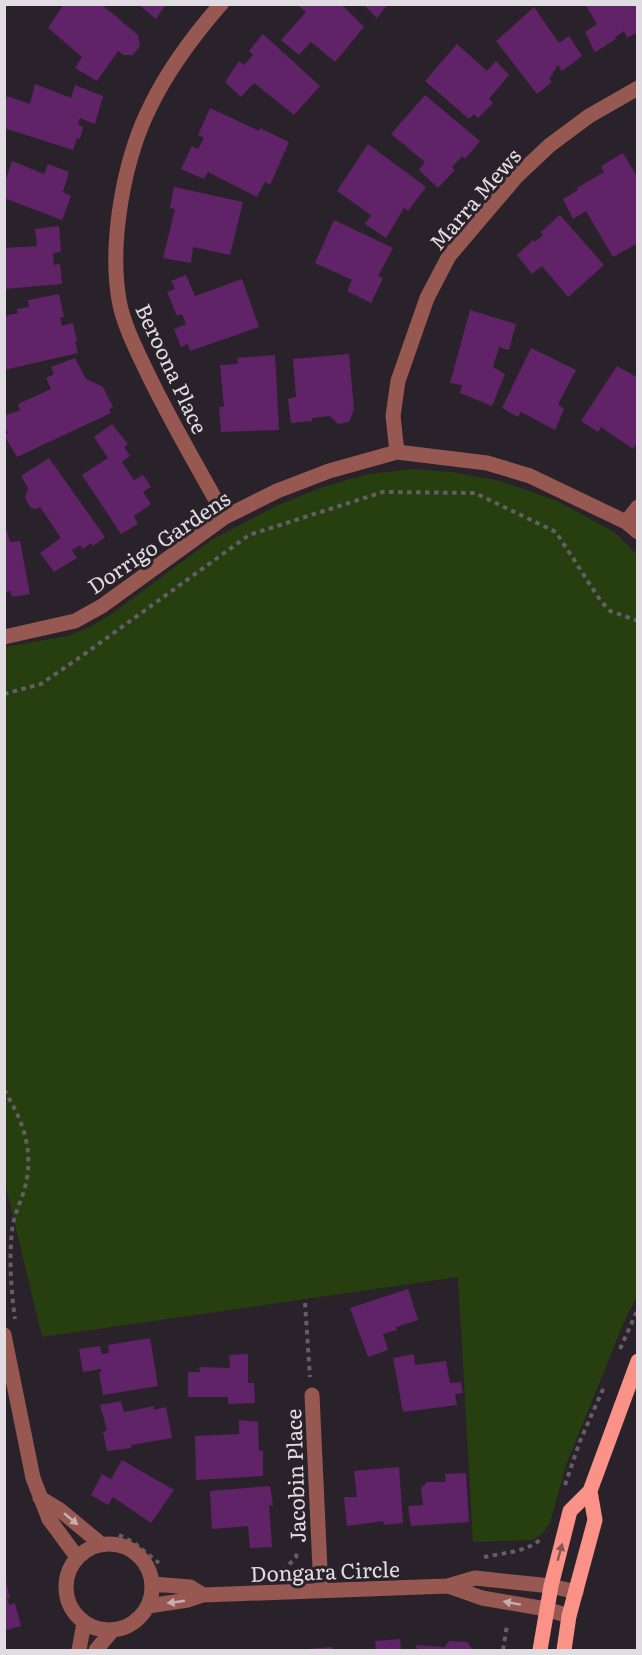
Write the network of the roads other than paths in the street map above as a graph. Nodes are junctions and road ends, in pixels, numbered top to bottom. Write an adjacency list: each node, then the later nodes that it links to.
1 (221, 4): 5 (street, Beroona Place)
2 (638, 88): 3 (street, Marra Mews)
3 (397, 452): 5 (street, Dorrigo Gardens); 6 (street, Dorrigo Gardens)
4 (638, 507): 6 (street)
5 (225, 516): 7 (street, Dorrigo Gardens)
6 (632, 527)
7 (4, 637)
8 (11, 1331): 10 (street)
9 (638, 1360): 12 (main road)
10 (9, 1380): 13 (street)
11 (312, 1395): 19 (street, Jacobin Place)
12 (590, 1491): 17 (main road, one-way to 12); 20 (main road)
13 (40, 1498): 14 (street, one-way to 14); 15 (street)
14 (106, 1538): 15 (street); 16 (street)
15 (76, 1557): 25 (street)
16 (153, 1584): 21 (street, Dongara Circle); 22 (street)
17 (551, 1586): 18 (street, Dongara Circle); 20 (street, Dongara Circle); 23 (main road)
18 (448, 1587): 19 (street, Dongara Circle); 23 (street, Dongara Circle, one-way to 18)
19 (321, 1591): 21 (street, Dongara Circle)
20 (576, 1592): 24 (main road)
21 (203, 1595): 22 (street, Dongara Circle, one-way to 22)
22 (148, 1606): 26 (street)
23 (546, 1610): 24 (street, Dongara Circle); 29 (main road)
24 (569, 1616): 30 (main road)
25 (84, 1623): 26 (street); 27 (street)
26 (112, 1631): 28 (street)
27 (79, 1650)
28 (96, 1650)
29 (540, 1650)
30 (564, 1650)

